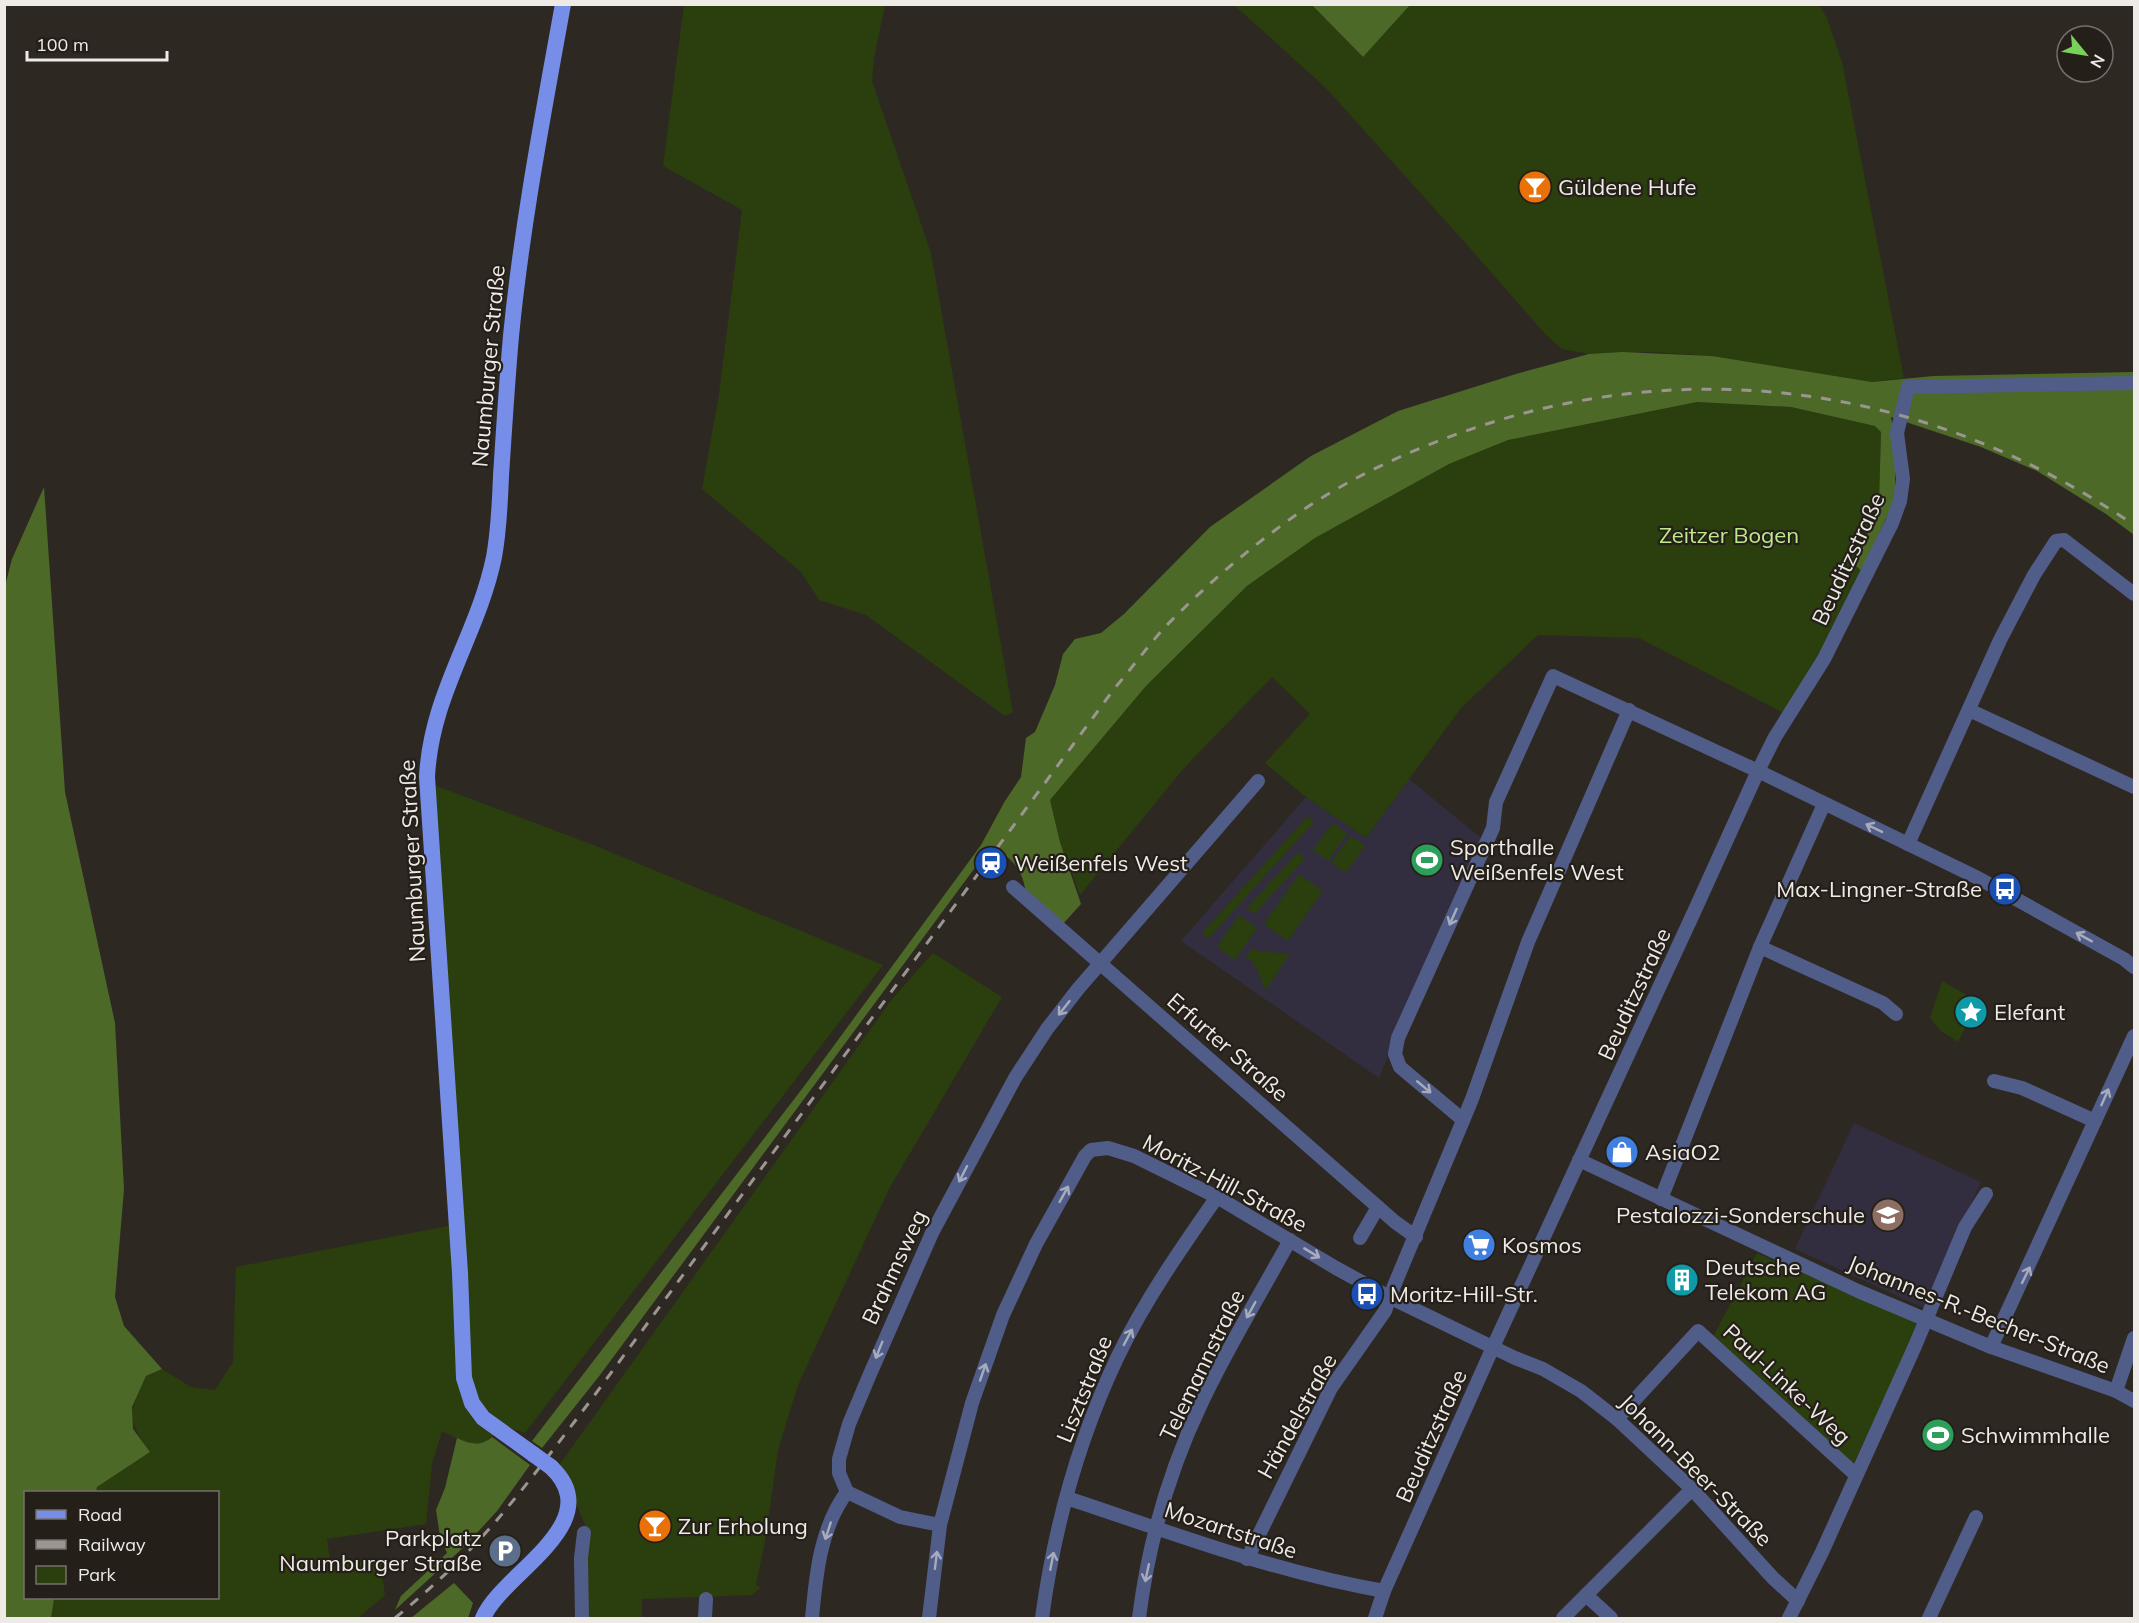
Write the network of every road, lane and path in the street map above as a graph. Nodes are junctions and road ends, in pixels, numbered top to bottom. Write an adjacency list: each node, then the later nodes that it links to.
1 (563, 4): 50 (main road, Naumburger Straße, bridge)
2 (2134, 383): 6 (street, Beuditzstraße)
3 (2134, 594): 5 (street)
4 (1629, 710): 6 (street); 18 (street, Händelstraße); 18 (street, one-way to 18)
5 (1968, 710): 8 (street); 10 (street)
6 (1758, 771): 9 (street); 20 (street, Beuditzstraße)
7 (1258, 781): 13 (street, Brahmsweg)
8 (2134, 787)
9 (1824, 804): 10 (street, one-way to 9); 12 (street)
10 (1908, 844): 14 (street, one-way to 10)
11 (1013, 887): 13 (street, Erfurter Straße)
12 (1760, 947): 15 (street); 23 (street)
13 (1102, 963): 24 (street, Erfurter Straße); 39 (street, Brahmsweg, one-way to 39)
14 (2134, 967)
15 (1896, 1014)
16 (2134, 1036): 19 (street, one-way to 16)
17 (1994, 1081): 19 (street)
18 (1463, 1120): 25 (street, Händelstraße)
19 (2095, 1121): 32 (street, one-way to 19)
20 (1579, 1160): 23 (street, Johannes-R.-Becher-Straße); 31 (street, Beuditzstraße)
21 (1986, 1194): 29 (street)
22 (1217, 1197): 27 (street, Moritz-Hill-Straße); 40 (street, Lisztstraße, one-way to 22); 42 (street, Moritz-Hill-Straße, one-way to 22)
23 (1661, 1198): 29 (street, Johannes-R.-Becher-Straße)
24 (1378, 1207): 25 (street, Erfurter Straße); 26 (street)
25 (1416, 1237): 28 (street, Händelstraße)
26 (1360, 1238)
27 (1290, 1240): 28 (street, Moritz-Hill-Straße, one-way to 28); 43 (street, Telemannstraße, one-way to 43)
28 (1391, 1298): 31 (street, Moritz-Hill-Straße); 45 (street, Händelstraße)
29 (1926, 1319): 32 (street, Johannes-R.-Becher-Straße); 37 (street)
30 (2134, 1338): 33 (street)
31 (1493, 1347): 36 (street, Johann-Beer-Straße); 46 (street, Beuditzstraße)
32 (1991, 1347): 34 (street, Johannes-R.-Becher-Straße)
33 (2130, 1371): 34 (street)
34 (2116, 1391): 35 (street, Johannes-R.-Becher-Straße)
35 (2134, 1401)
36 (1617, 1419): 37 (street, Paul-Linke-Weg); 38 (street, Johann-Beer-Straße)
37 (1857, 1475): 49 (street)
38 (1692, 1490): 47 (street); 49 (street, Johann-Beer-Straße)
39 (847, 1492): 42 (street); 53 (street, one-way to 53)
40 (1067, 1498): 43 (street, Mozartstraße); 55 (street, Lisztstraße, one-way to 40)
41 (1976, 1517): 61 (street)
42 (940, 1525): 54 (street, Moritz-Hill-Straße, one-way to 42)
43 (1157, 1529): 45 (street, Mozartstraße); 56 (street, Telemannstraße, one-way to 56)
44 (584, 1533): 51 (street)
45 (1247, 1559): 46 (street, Mozartstraße)
46 (1384, 1591): 57 (street, Beuditzstraße)
47 (1586, 1595): 58 (street); 59 (street)
48 (706, 1599): 52 (street)
49 (1798, 1601): 60 (street)
50 (483, 1618)
51 (582, 1618)
52 (705, 1618)
53 (812, 1618)
54 (930, 1618)
55 (1042, 1618)
56 (1138, 1618)
57 (1375, 1618)
58 (1563, 1618)
59 (1611, 1618)
60 (1789, 1618)
61 (1929, 1618)

